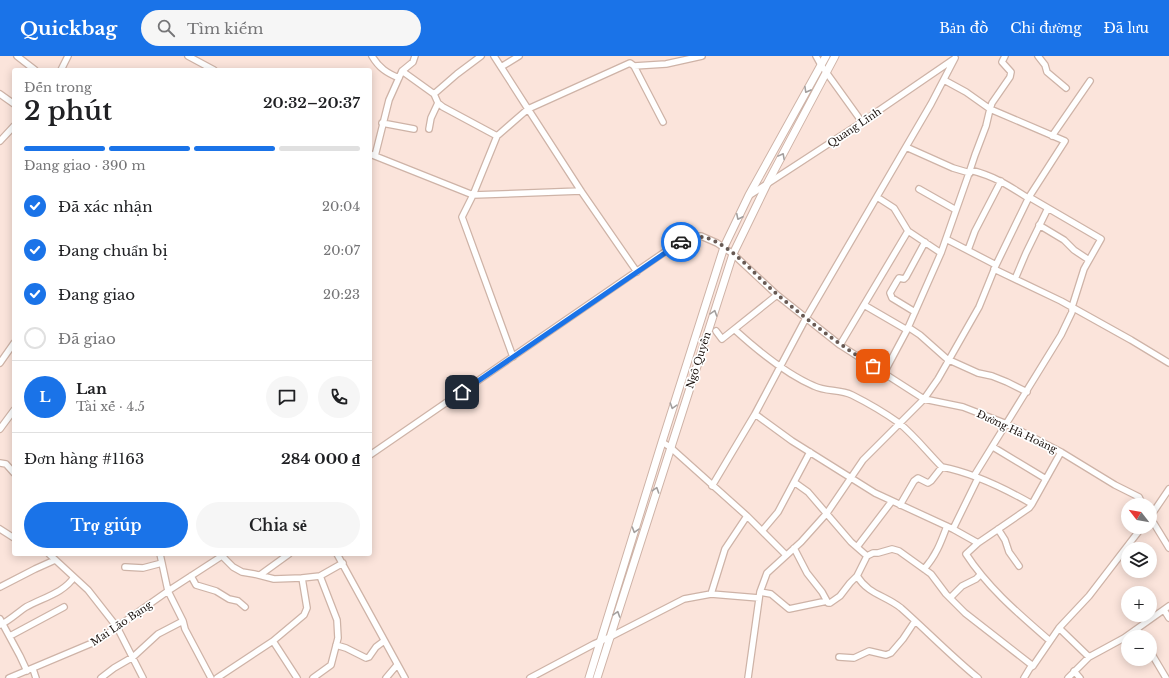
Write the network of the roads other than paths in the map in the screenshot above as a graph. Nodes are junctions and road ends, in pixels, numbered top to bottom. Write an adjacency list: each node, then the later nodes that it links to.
1 (17, 56): 20 (street)
2 (68, 56): 21 (street)
3 (188, 56): 22 (street)
4 (372, 56): 25 (street)
5 (415, 56): 23 (street)
6 (481, 56): 30 (street)
7 (494, 56): 19 (street)
8 (520, 56): 19 (street)
9 (626, 56): 17 (street)
10 (702, 56): 17 (street)
11 (816, 56): 18 (street)
12 (826, 56): 18 (main road, Ngô Quyền)
13 (835, 56): 24 (main road, Ngô Quyền)
14 (1005, 56): 34 (street)
15 (1038, 56): 28 (street)
16 (957, 57): 26 (street); 36 (street, Quang Lĩnh)
17 (632, 64): 33 (street); 35 (street)
18 (821, 65): 24 (street); 52 (main road, Ngô Quyền, one-way to 52)
19 (501, 66): 33 (street)
20 (32, 68)
21 (62, 68)
22 (210, 68)
23 (402, 72): 25 (street); 30 (street)
24 (826, 72): 36 (street); 48 (main road, Ngô Quyền, one-way to 24)
25 (399, 78): 37 (street)
26 (944, 80): 34 (street); 44 (street)
27 (1090, 81): 42 (street)
28 (1066, 88)
29 (0, 94): 31 (street)
30 (434, 94): 32 (street)
31 (12, 103)
32 (438, 103): 40 (street); 41 (street)
33 (528, 109): 41 (street); 50 (street)
34 (990, 109): 42 (street); 46 (street)
35 (663, 122)
36 (862, 122): 48 (street, Quang Lĩnh)
37 (382, 123): 39 (street); 45 (street)
38 (12, 128): 43 (street)
39 (414, 129)
40 (429, 129)
41 (497, 136): 51 (street)
42 (1052, 136): 54 (street)
43 (0, 141)
44 (906, 147): 46 (street); 53 (street)
45 (372, 155): 51 (street)
46 (970, 171): 47 (street); 56 (street)
47 (1001, 181): 54 (street); 62 (street)
48 (767, 184): 52 (street, Quang Lĩnh); 64 (main road, Ngô Quyền)
49 (919, 189): 56 (street)
50 (581, 191): 51 (street); 67 (street)
51 (473, 195): 79 (street)
52 (749, 195): 61 (main road, Ngô Quyền, one-way to 61)
53 (877, 197): 58 (street); 73 (street)
54 (1028, 198): 55 (street); 66 (street)
55 (1048, 208): 57 (street); 65 (street)
56 (956, 210): 59 (street)
57 (1039, 225): 65 (street); 68 (street)
58 (908, 231): 60 (street); 70 (street)
59 (946, 239): 62 (street); 63 (street)
60 (925, 242): 63 (street); 72 (street)
61 (724, 247): 64 (street); 67 (street); 92 (main road, Ngô Quyền, one-way to 92)
62 (968, 250): 66 (street)
63 (941, 253): 72 (street)
64 (733, 254): 69 (street, Đường Hà Hoàng); 93 (main road, Ngô Quyền, one-way to 64)
65 (1089, 260): 71 (street)
66 (995, 267): 68 (street); 80 (street)
67 (637, 272): 79 (street)
68 (1015, 279): 71 (street)
69 (778, 295): 73 (street, Đường Hà Hoàng); 75 (street)
70 (864, 305): 74 (street); 77 (street)
71 (1072, 306): 81 (street); 85 (street)
72 (915, 312): 74 (street)
73 (806, 318): 77 (street, Đường Hà Hoàng); 83 (street)
74 (908, 328): 80 (street); 84 (street)
75 (735, 330): 76 (street); 83 (street)
76 (716, 331)
77 (840, 345): 84 (street, Đường Hà Hoàng)
78 (12, 347): 82 (street)
79 (513, 357): 97 (street)
80 (949, 360): 85 (street); 86 (street)
81 (1169, 362)
82 (0, 363)
83 (781, 366): 88 (street); 89 (street)
84 (884, 374): 86 (street, Đường Hà Hoàng)
85 (1027, 392): 90 (street)
86 (924, 399): 89 (street); 90 (street, Đường Hà Hoàng)
87 (12, 413): 91 (street)
88 (755, 414): 95 (street); 105 (street)
89 (899, 423): 99 (street); 101 (street)
90 (1007, 424): 94 (street); 96 (street, Đường Hà Hoàng)
91 (0, 430)
92 (662, 442): 93 (street); 168 (main road, Ngô Quyền, one-way to 168)
93 (670, 447): 105 (street); 165 (main road, Ngô Quyền, one-way to 93)
94 (993, 447): 102 (street); 103 (street)
95 (810, 452): 101 (street); 104 (street)
96 (1062, 452): 103 (street); 107 (street, Đường Hà Hoàng)
97 (372, 454)
98 (0, 463): 100 (street)
99 (942, 467): 102 (street); 110 (street)
100 (12, 471)
101 (852, 477): 108 (street); 112 (street)
102 (976, 477): 109 (street); 117 (street)
103 (1046, 478): 109 (street)
104 (794, 482): 112 (street); 119 (street)
105 (712, 486): 113 (street)
106 (1169, 489): 111 (street)
107 (1139, 498)
108 (892, 501): 110 (street); 123 (street)
109 (1032, 504): 118 (street)
110 (900, 505): 114 (street)
111 (1157, 507)
112 (827, 513): 123 (street); 124 (street)
113 (746, 516): 119 (street); 150 (street)
114 (947, 526): 117 (street); 140 (street)
115 (0, 528): 121 (street)
116 (1157, 528): 125 (street)
117 (953, 529): 122 (street)
118 (998, 529): 122 (street); 138 (street)
119 (762, 531): 126 (street)
120 (1137, 534): 162 (street)
121 (12, 537)
122 (978, 543): 141 (street)
123 (857, 547): 134 (street)
124 (794, 548): 126 (street); 153 (street)
125 (1169, 548)
126 (786, 555): 151 (street)
127 (51, 556): 135 (street)
128 (57, 556): 135 (street)
129 (160, 556): 136 (street)
130 (221, 556): 143 (street, Mai Lão Bạng)
131 (224, 556): 142 (street)
132 (286, 556): 142 (street)
133 (339, 556): 137 (street)
134 (867, 556): 140 (street); 145 (street)
135 (56, 561): 146 (street); 148 (street)
136 (162, 563): 139 (street); 149 (street)
137 (343, 563): 144 (street); 166 (street)
138 (1019, 566)
139 (125, 567)
140 (924, 569): 152 (street)
141 (980, 574): 152 (street); 169 (street)
142 (260, 575): 147 (street)
143 (191, 576): 149 (street, Mai Lão Bạng); 155 (street)
144 (320, 576): 147 (street); 170 (street)
145 (857, 576): 153 (street); 158 (street)
146 (74, 577): 160 (street); 161 (street)
147 (302, 578): 167 (street)
148 (0, 587)
149 (168, 591): 159 (street); 161 (street, Mai Lão Bạng)
150 (711, 594): 151 (street); 165 (street)
151 (759, 595): 153 (street); 192 (street)
152 (950, 598): 176 (street)
153 (827, 601)
154 (64, 607): 164 (street)
155 (245, 607)
156 (1167, 608): 157 (street); 163 (street)
157 (1169, 618)
158 (915, 621): 172 (street); 193 (street)
159 (183, 622): 171 (street); 183 (street)
160 (1, 623): 164 (street)
161 (117, 627): 171 (street); 177 (street, Mai Lão Bạng)
162 (1059, 628): 169 (street); 173 (street)
163 (1137, 629): 173 (street)
164 (10, 636): 177 (street)
165 (610, 637): 168 (street); 191 (main road, Ngô Quyền)
166 (384, 640): 170 (street); 175 (street)
167 (273, 641): 184 (street); 185 (street)
168 (600, 641): 189 (street); 190 (main road, Ngô Quyền)
169 (1050, 641): 176 (street)
170 (336, 645): 186 (street)
171 (133, 657): 181 (street); 182 (street)
172 (839, 657)
173 (1088, 657): 178 (street)
174 (1157, 663): 197 (street)
175 (397, 665): 187 (street); 188 (street)
176 (1033, 666): 194 (street)
177 (30, 670): 179 (street, Mai Lão Bạng); 180 (street)
178 (1074, 671): 195 (street); 196 (street)
179 (9, 678)
180 (36, 678)
181 (101, 678)
182 (143, 678)
183 (210, 678)
184 (217, 678)
185 (297, 678)
186 (313, 678)
187 (386, 678)
188 (405, 678)
189 (530, 678)
190 (589, 678)
191 (597, 678)
192 (748, 678)
193 (978, 678)
194 (1024, 678)
195 (1068, 678)
196 (1080, 678)
197 (1166, 678)

